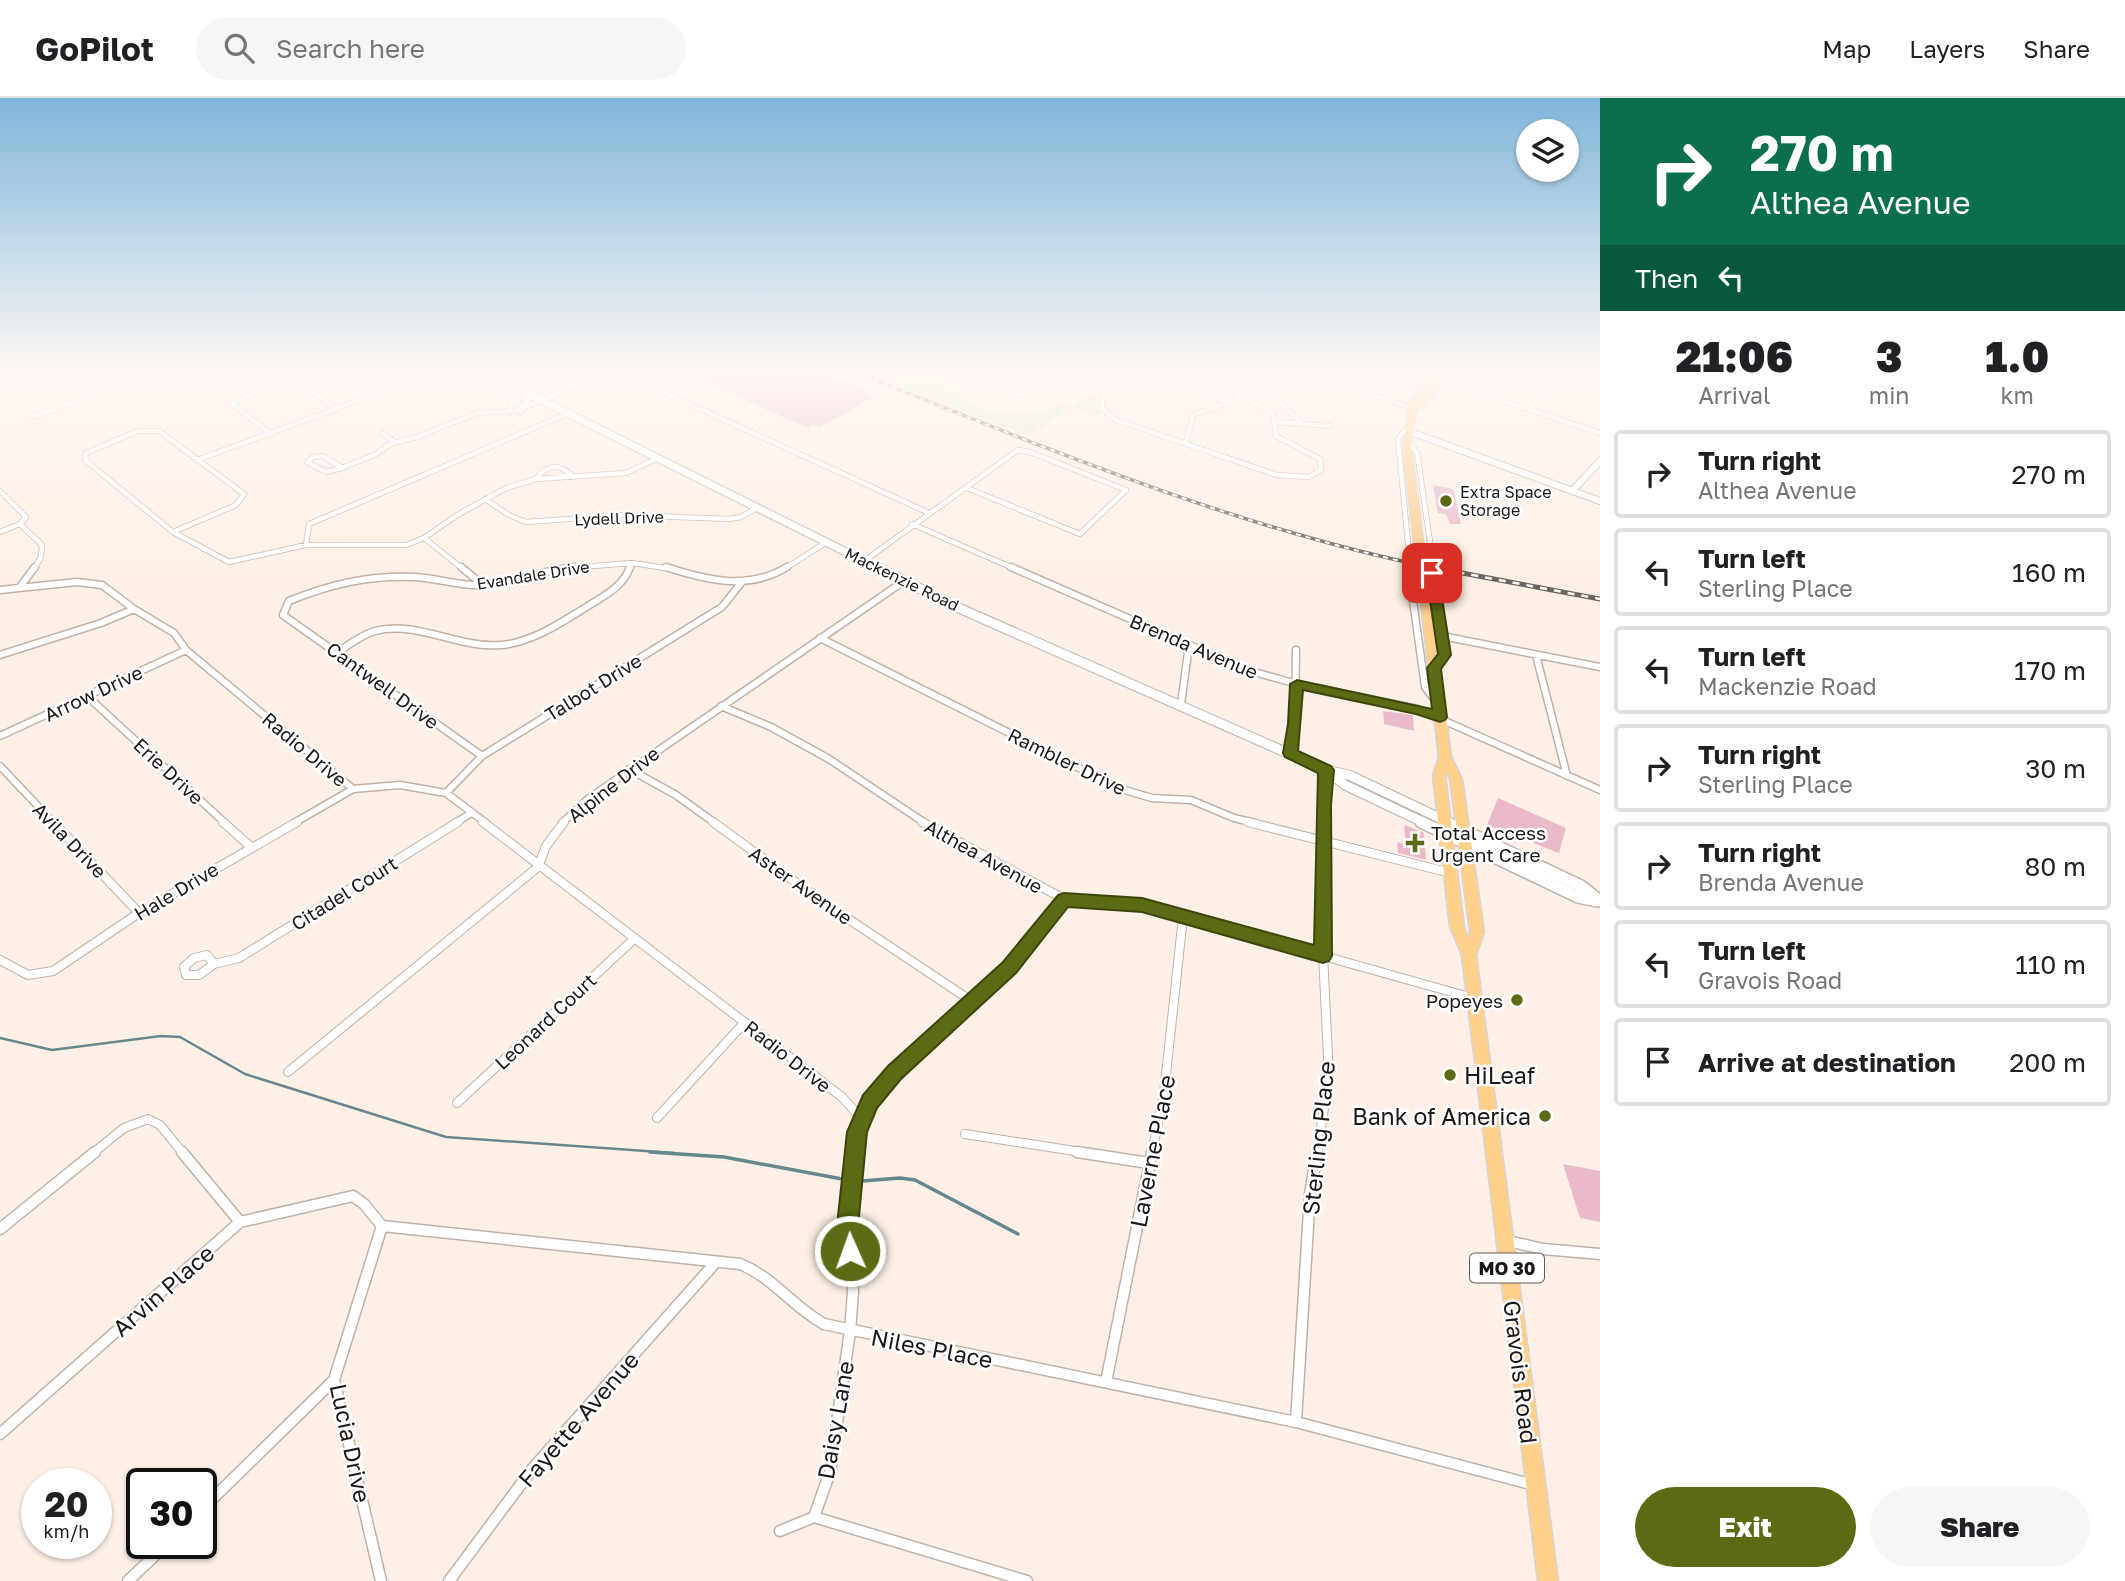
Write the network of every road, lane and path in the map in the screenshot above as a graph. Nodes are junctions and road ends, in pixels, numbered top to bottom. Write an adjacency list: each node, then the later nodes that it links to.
1 (110, 441): 30 (street)
2 (172, 441): 15 (street)
3 (250, 441): 15 (street)
4 (398, 441): 11 (street)
5 (503, 441): 33 (street)
6 (625, 441): 14 (main road, Mackenzie Road)
7 (771, 441): 26 (street)
8 (1286, 441): 12 (street)
9 (1399, 441): 13 (street, Gravois Road, bridge)
10 (1436, 441): 22 (street)
11 (395, 442): 17 (street)
12 (1186, 442)
13 (1407, 442): 52 (main road, Gravois Road / MO 30)
14 (658, 458): 18 (street); 25 (main road, Mackenzie Road)
15 (197, 460): 30 (street)
16 (1600, 461): 22 (street)
17 (342, 468): 17 (street)
18 (573, 477): 19 (street); 19 (street)
19 (536, 479): 23 (street)
20 (967, 488): 20 (street); 26 (street)
21 (0, 491): 27 (street)
22 (1572, 491): 24 (street)
23 (485, 499): 25 (street, Lydell Drive); 31 (street)
24 (1600, 501)
25 (758, 508): 32 (main road, Mackenzie Road)
26 (927, 512): 28 (street)
27 (20, 524): 29 (street); 39 (street)
28 (912, 524): 34 (street); 45 (street, Brenda Avenue)
29 (0, 532)
30 (173, 532): 33 (street)
31 (424, 538): 33 (street); 38 (street)
32 (827, 542): 34 (main road, Mackenzie Road); 37 (street, Evandale Drive)
33 (306, 545)
34 (864, 561): 36 (main road, Mackenzie Road)
35 (632, 564): 37 (street, Evandale Drive); 38 (street, Evandale Drive); 48 (street)
36 (904, 581): 44 (street, Alpine Drive); 55 (main road, Mackenzie Road)
37 (741, 583): 60 (street, Talbot Drive)
38 (484, 585): 42 (street, Evandale Drive)
39 (19, 588): 40 (street, Radio Drive); 41 (street, Radio Drive)
40 (0, 590)
41 (134, 609): 46 (street, Radio Drive); 49 (street)
42 (284, 615): 48 (street, Cantwell Drive)
43 (1442, 636): 50 (street); 52 (street, Gravois Road); 57 (street, Gravois Road, bridge)
44 (820, 638): 56 (street, Alpine Drive); 72 (street, Rambler Drive)
45 (1189, 645): 53 (street, Brenda Avenue); 55 (street)
46 (186, 650): 54 (street, Arrow Drive); 66 (street, Radio Drive)
47 (1296, 650): 53 (street)
48 (338, 652): 60 (street, Cantwell Drive)
49 (0, 654)
50 (1536, 655): 51 (street); 65 (street)
51 (1600, 667)
52 (1434, 668): 57 (main road, Gravois Road / MO 30)
53 (1297, 684): 57 (street, Brenda Avenue); 59 (street)
54 (87, 696): 58 (street, Arrow Drive); 73 (street, Erie Drive)
55 (1181, 704): 59 (main road, Mackenzie Road)
56 (721, 706): 63 (street, Alpine Drive); 76 (street, Althea Avenue)
57 (1439, 711): 61 (main road, Gravois Road / MO 30); 65 (street, Brenda Avenue)
58 (0, 736)
59 (1290, 753): 64 (main road, Mackenzie Road)
60 (482, 756): 68 (street, Talbot Drive)
61 (1445, 757): 70 (main road, Gravois Road / MO 30); 71 (main road, Gravois Road / MO 30)
62 (0, 766): 78 (street, Avila Drive)
63 (629, 769): 74 (street, Alpine Drive); 86 (street, Aster Avenue)
64 (1326, 770): 70 (main road, Mackenzie Road); 72 (street, Sterling Place)
65 (1567, 776): 67 (street, Brenda Avenue)
66 (353, 789): 68 (street, Radio Drive); 73 (street, Hale Drive)
67 (1600, 790)
68 (446, 793): 69 (street, Radio Drive)
69 (470, 814): 74 (street, Radio Drive); 84 (street, Citadel Court)
70 (1445, 827): 71 (main road, Mackenzie Road); 75 (main road, Gravois Road / MO 30)
71 (1464, 836): 77 (main road, Mackenzie Road); 81 (main road, Gravois Road / MO 30)
72 (1325, 843): 75 (street, Rambler Drive); 82 (street, Sterling Place)
73 (251, 847): 78 (street, Hale Drive)
74 (538, 867): 80 (street, Radio Drive); 88 (street, Alpine Drive)
75 (1451, 873): 81 (main road, Gravois Road / MO 30)
76 (1064, 900): 79 (street, Althea Avenue); 86 (street, Daisy Lane)
77 (1600, 901)
78 (139, 913): 83 (street, Hale Drive)
79 (1183, 917): 82 (street, Althea Avenue); 93 (street, Laverne Place)
80 (634, 939): 87 (street, Radio Drive); 89 (street, Leonard Court)
81 (1469, 955): 85 (main road, Gravois Road / MO 30)
82 (1323, 956): 85 (street, Althea Avenue); 103 (street, Sterling Place)
83 (0, 960)
84 (214, 964)
85 (1474, 998): 97 (main road, Gravois Road / MO 30)
86 (972, 1002): 91 (street, Daisy Lane)
87 (745, 1022): 90 (street); 91 (street, Radio Drive)
88 (288, 1072)
89 (457, 1103)
90 (657, 1118)
91 (861, 1118): 100 (street, Daisy Lane)
92 (965, 1134): 93 (street)
93 (1149, 1163): 102 (street, Laverne Place)
94 (240, 1222): 95 (street, Arvin Place); 96 (street); 104 (street, Arvin Place)
95 (382, 1226): 99 (street, Niles Place); 101 (street, Lucia Drive)
96 (0, 1230)
97 (1504, 1240): 98 (street); 105 (main road, Gravois Road / MO 30)
98 (1600, 1254)
99 (716, 1262): 100 (street, Niles Place); 112 (street, Fayette Avenue)
100 (850, 1331): 102 (street, Niles Place); 107 (street, Daisy Lane)
101 (334, 1380): 106 (street); 111 (street, Lucia Drive)
102 (1106, 1382): 103 (street, Niles Place)
103 (1296, 1422): 105 (street, Niles Place)
104 (0, 1434)
105 (1536, 1486): 114 (main road, Gravois Road / MO 30)
106 (217, 1494)
107 (814, 1517): 108 (street); 113 (street)
108 (780, 1531)
109 (151, 1559): 110 (street)
110 (128, 1581)
111 (382, 1581)
112 (449, 1581)
113 (1027, 1581)
114 (1548, 1581)

